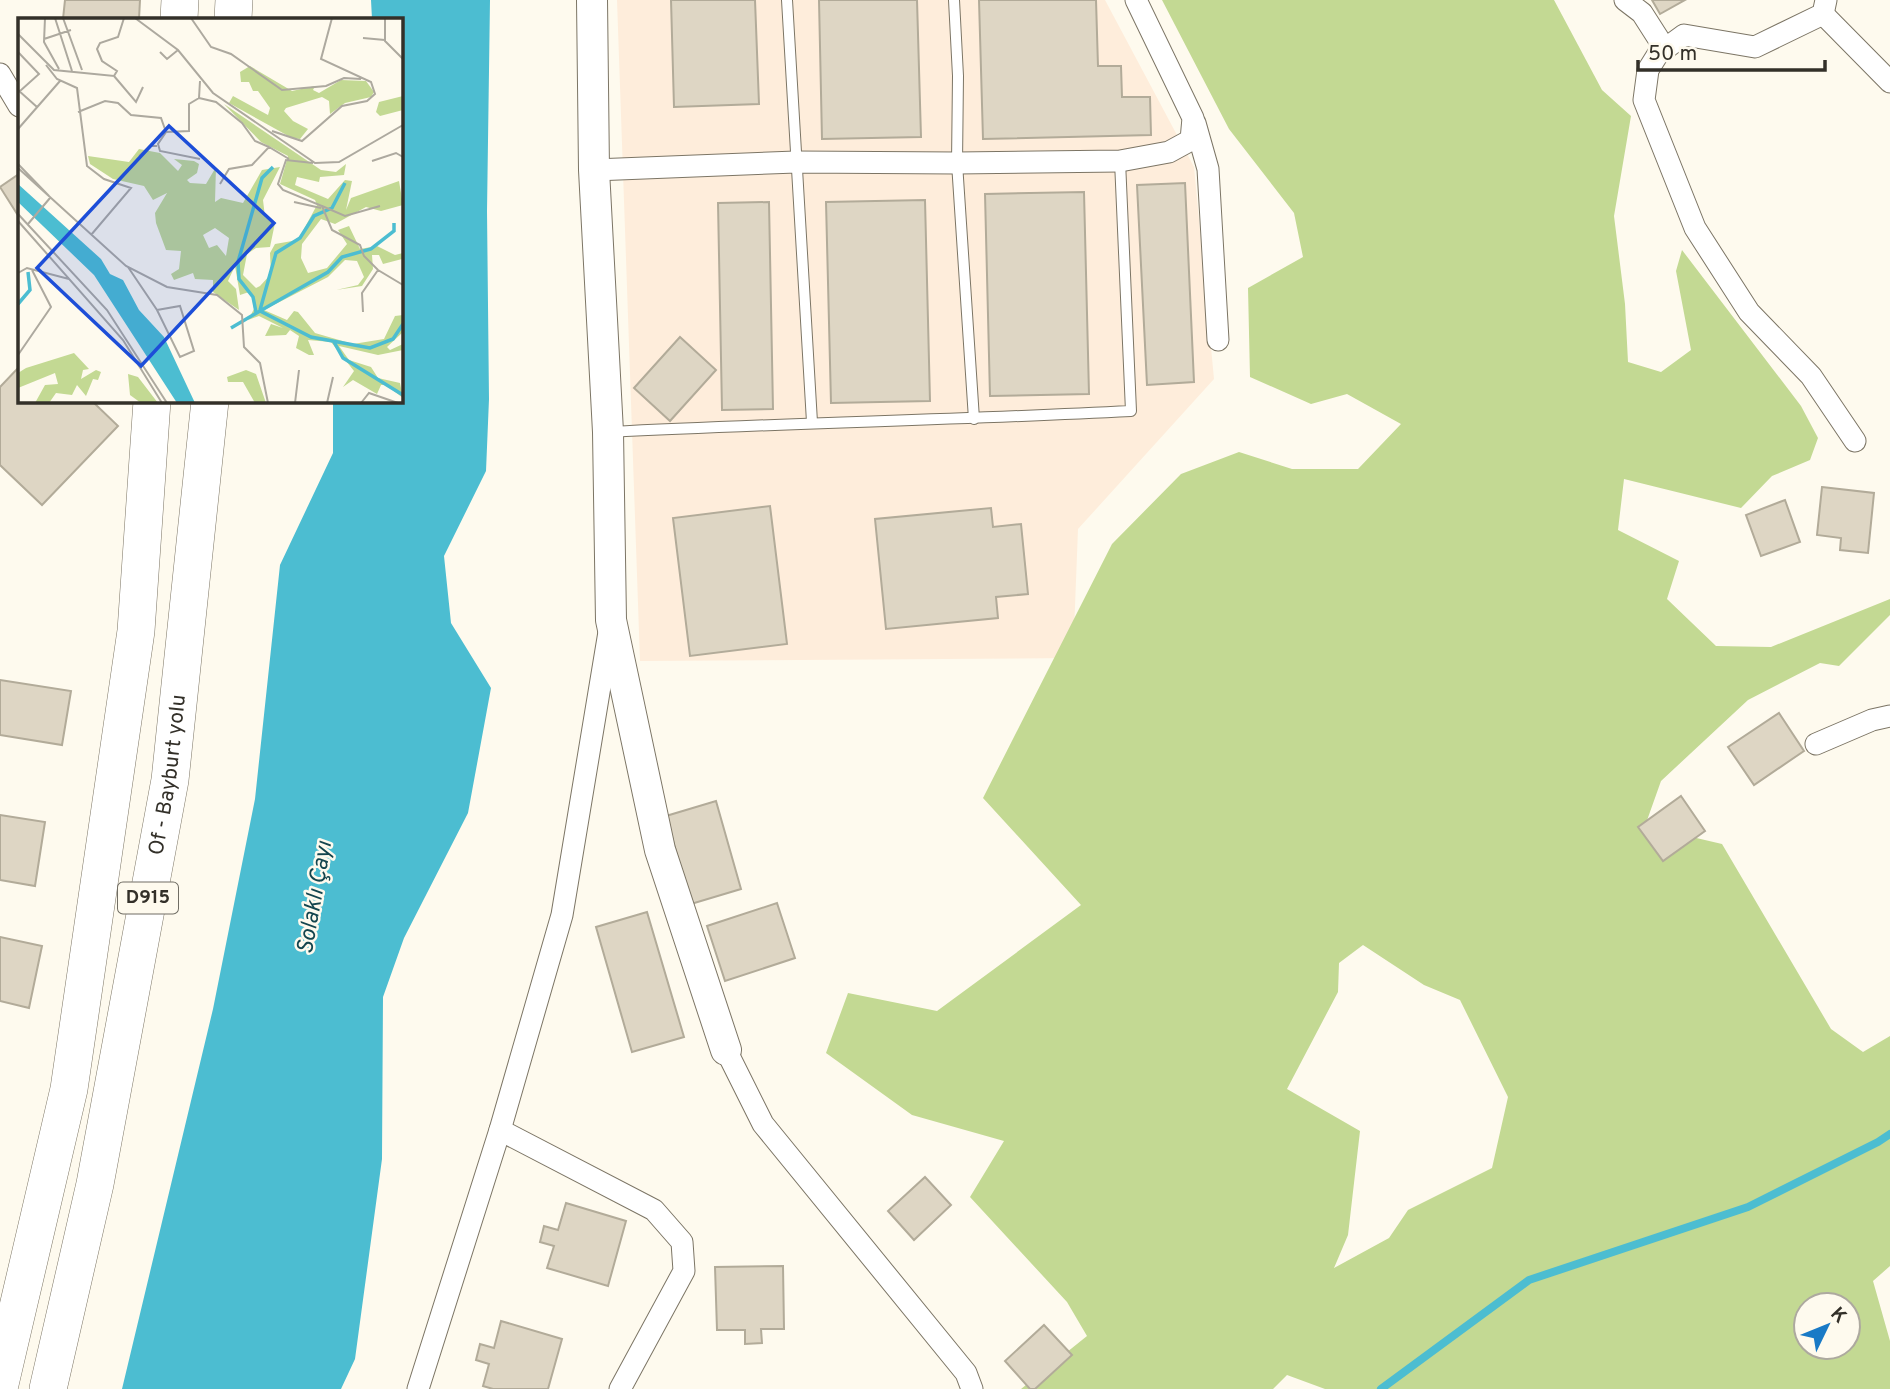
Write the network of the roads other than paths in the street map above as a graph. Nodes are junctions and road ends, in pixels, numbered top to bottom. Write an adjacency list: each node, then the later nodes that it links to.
1 (180, 0): 9 (highway)
2 (234, 0): 10 (highway)
3 (592, 0): 19 (street)
4 (787, 0): 17 (lane)
5 (954, 0): 18 (lane)
6 (1136, 0): 15 (street)
7 (1625, 0): 11 (street)
8 (1824, 7): 11 (street); 13 (street)
9 (179, 18)
10 (233, 18)
11 (1665, 48): 26 (street)
12 (0, 74): 14 (street)
13 (1890, 82)
14 (18, 104)
15 (1194, 118): 16 (street); 20 (street)
16 (1120, 161): 18 (street); 23 (lane)
17 (796, 162): 18 (street); 19 (street); 24 (lane)
18 (957, 163): 23 (lane)
19 (594, 170): 25 (street)
20 (1218, 341)
21 (152, 402): 32 (highway, D915)
22 (210, 402): 33 (highway, Of - Bayburt yolu / D915)
23 (974, 419): 24 (lane)
24 (812, 422): 25 (lane)
25 (608, 432): 27 (street)
26 (1855, 441)
27 (611, 620): 30 (street); 31 (street)
28 (1890, 716): 29 (street)
29 (1816, 744)
30 (726, 1050): 36 (street)
31 (500, 1130): 34 (street); 35 (street)
32 (0, 1384)
33 (48, 1389)
34 (418, 1389)
35 (620, 1389)
36 (972, 1389)

